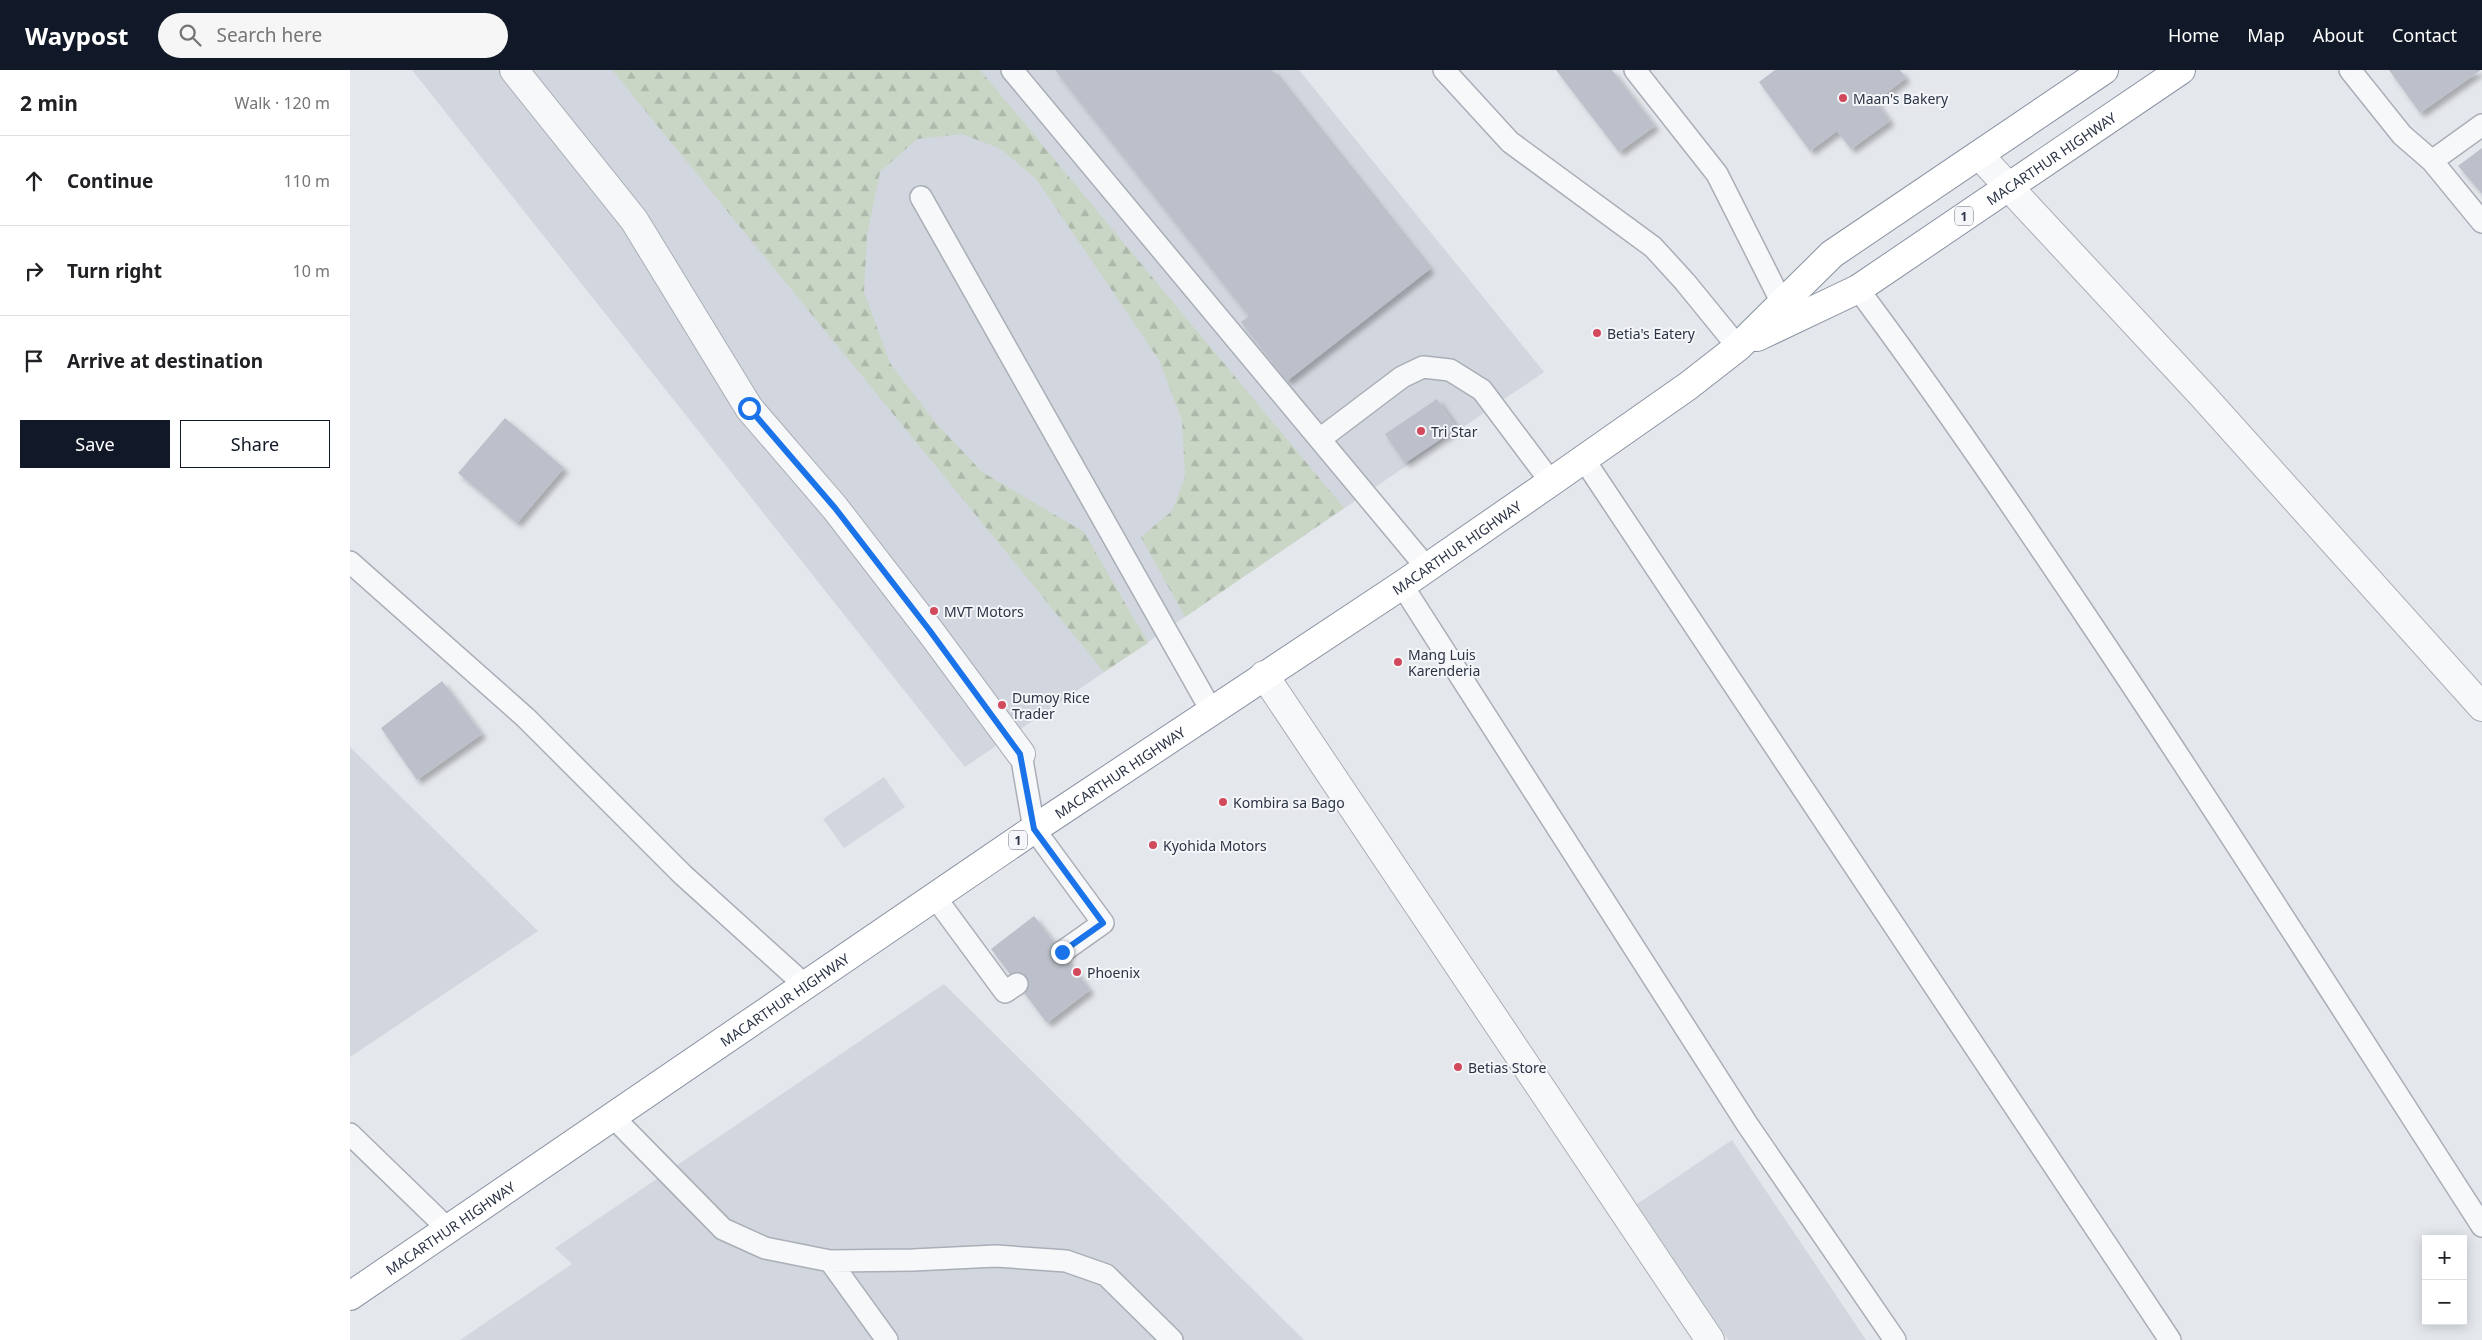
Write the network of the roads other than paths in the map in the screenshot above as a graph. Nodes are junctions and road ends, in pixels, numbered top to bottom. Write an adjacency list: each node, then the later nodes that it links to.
1 (514, 70): 26 (street)
2 (1012, 70): 17 (lane)
3 (1444, 70): 16 (lane)
4 (1636, 70): 15 (lane)
5 (2104, 70): 9 (highway, MACARTHUR HIGHWAY / 1)
6 (2182, 70): 11 (highway, MACARTHUR HIGHWAY / 1)
7 (2350, 70): 10 (lane)
8 (2482, 125): 10 (lane)
9 (1979, 155): 11 (street); 15 (highway, MACARTHUR HIGHWAY / 1)
10 (2432, 161): 13 (lane)
11 (2007, 186): 14 (highway, MACARTHUR HIGHWAY / 1); 24 (street)
12 (921, 197): 25 (lane)
13 (2482, 222)
14 (1858, 289): 16 (highway, MACARTHUR HIGHWAY / 1); 34 (lane)
15 (1782, 303): 16 (highway, MACARTHUR HIGHWAY / 1)
16 (1738, 347): 18 (highway, MACARTHUR HIGHWAY / 1)
17 (1320, 439): 19 (lane); 21 (lane)
18 (1583, 458): 19 (highway, MACARTHUR HIGHWAY / 1); 42 (lane)
19 (1551, 482): 21 (highway, MACARTHUR HIGHWAY / 1)
20 (350, 562): 31 (lane)
21 (1427, 568): 22 (highway, MACARTHUR HIGHWAY / 1)
22 (1402, 585): 23 (highway, MACARTHUR HIGHWAY / 1); 41 (lane)
23 (1264, 675): 25 (highway, MACARTHUR HIGHWAY / 1); 40 (street)
24 (2482, 707)
25 (1212, 710): 27 (highway, MACARTHUR HIGHWAY / 1)
26 (1020, 754): 27 (lane)
27 (1034, 829): 28 (highway, MACARTHUR HIGHWAY / 1); 29 (lane)
28 (935, 897): 30 (lane); 31 (highway, MACARTHUR HIGHWAY / 1)
29 (1062, 952)
30 (1017, 984)
31 (806, 986): 32 (highway, MACARTHUR HIGHWAY / 1)
32 (613, 1117): 35 (highway, MACARTHUR HIGHWAY / 1); 36 (lane)
33 (350, 1134): 35 (lane)
34 (2482, 1226)
35 (448, 1229): 37 (highway, MACARTHUR HIGHWAY / 1)
36 (830, 1261): 38 (lane); 39 (lane)
37 (350, 1296)
38 (887, 1340)
39 (1172, 1340)
40 (1710, 1340)
41 (1895, 1340)
42 (2170, 1340)

